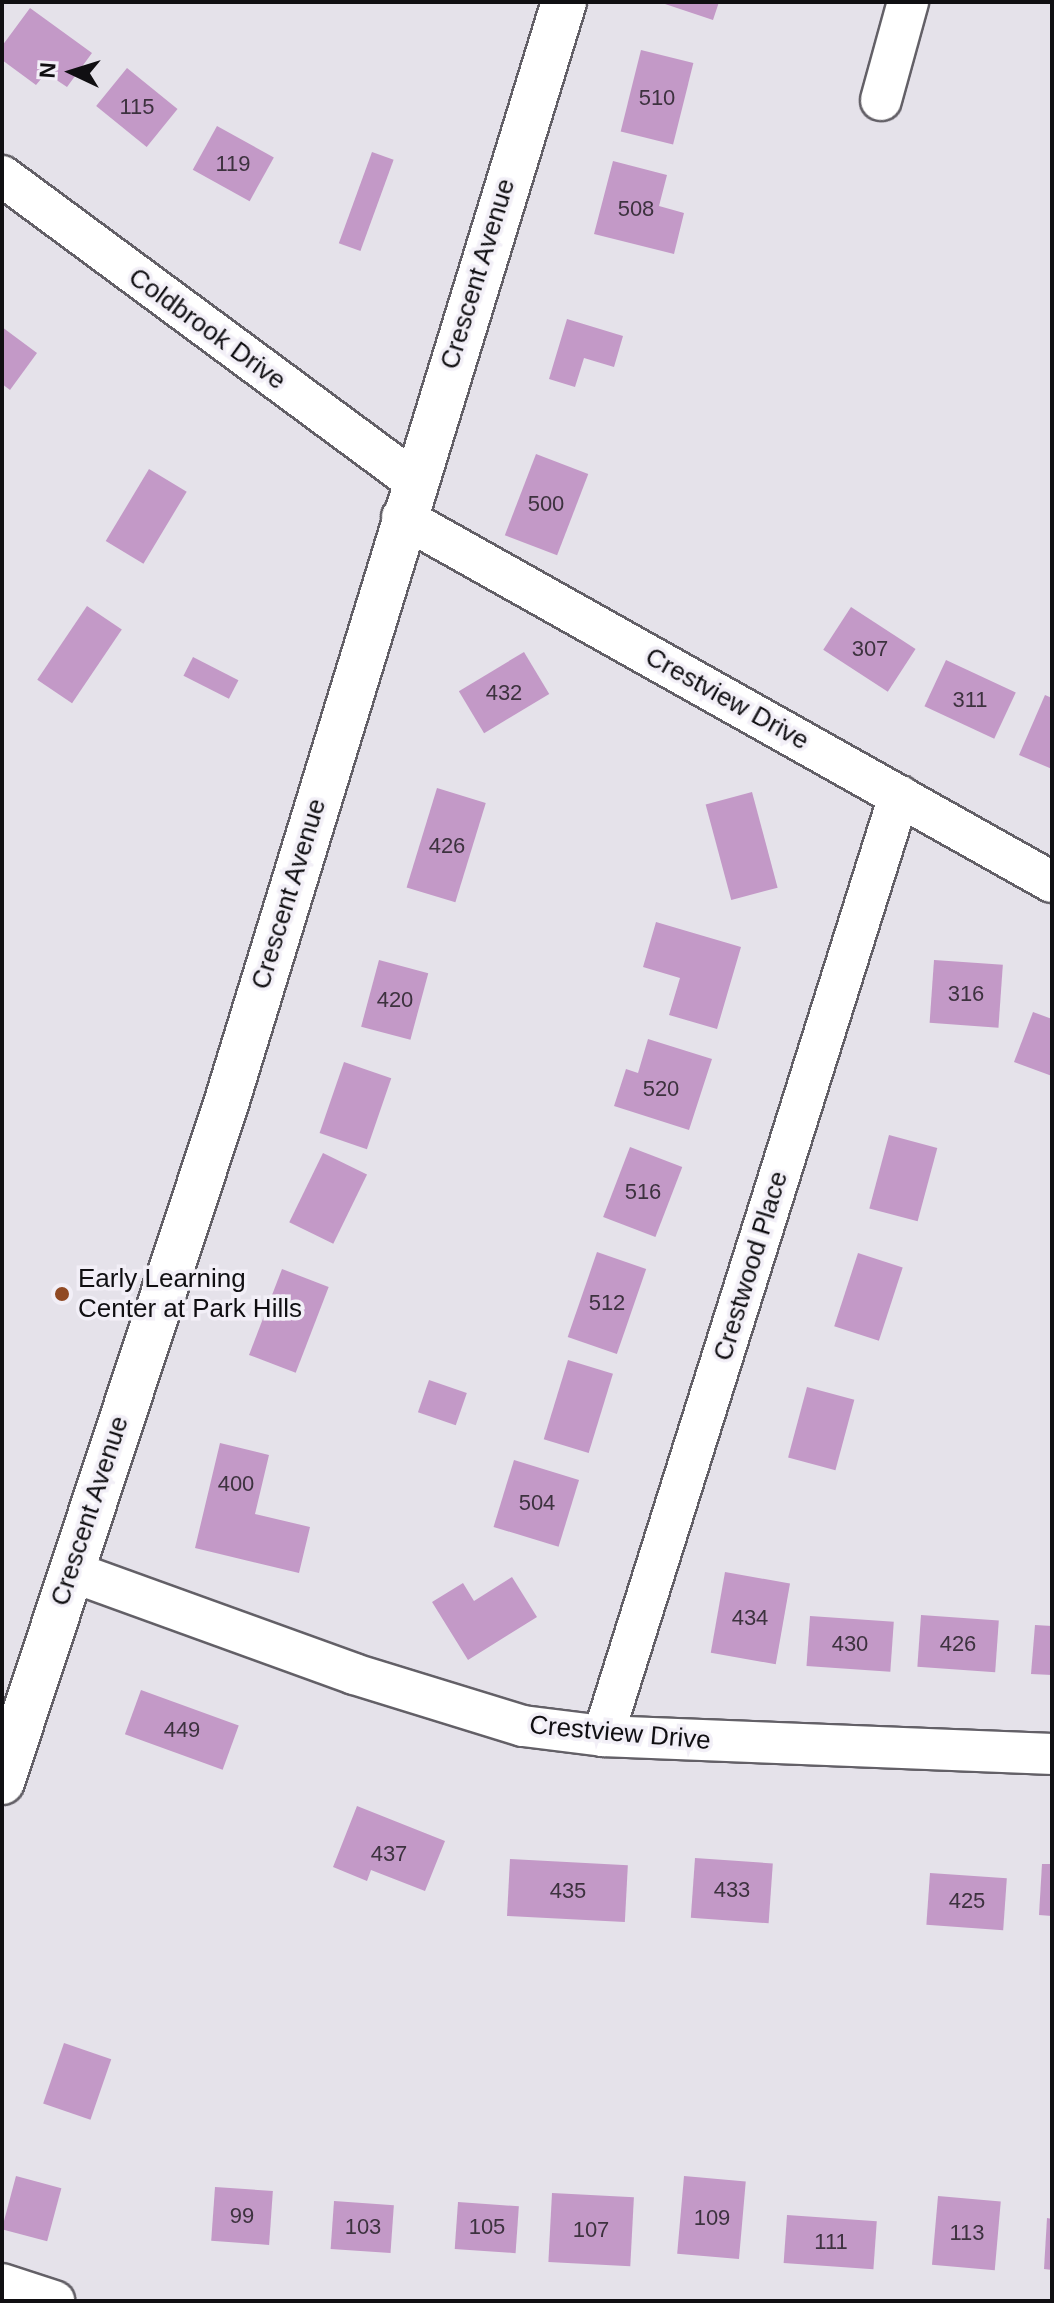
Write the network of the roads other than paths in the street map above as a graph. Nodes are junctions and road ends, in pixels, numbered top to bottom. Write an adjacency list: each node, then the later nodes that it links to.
1 (564, 2): 5 (street, Crescent Avenue)
2 (908, 2): 3 (street)
3 (881, 100)
4 (2, 176): 5 (street, Coldbrook Drive)
5 (408, 498): 6 (street, Crestview Drive); 8 (street, Crescent Avenue)
6 (899, 796): 7 (street, Crestview Drive); 9 (street, Crestwood Place)
7 (1052, 882)
8 (70, 1571): 9 (street, Crestview Drive); 11 (street, Crescent Avenue)
9 (603, 1736): 10 (street, Crestview Drive)
10 (1052, 1754)
11 (2, 1782)
12 (2, 2284): 13 (street)
13 (54, 2301)

